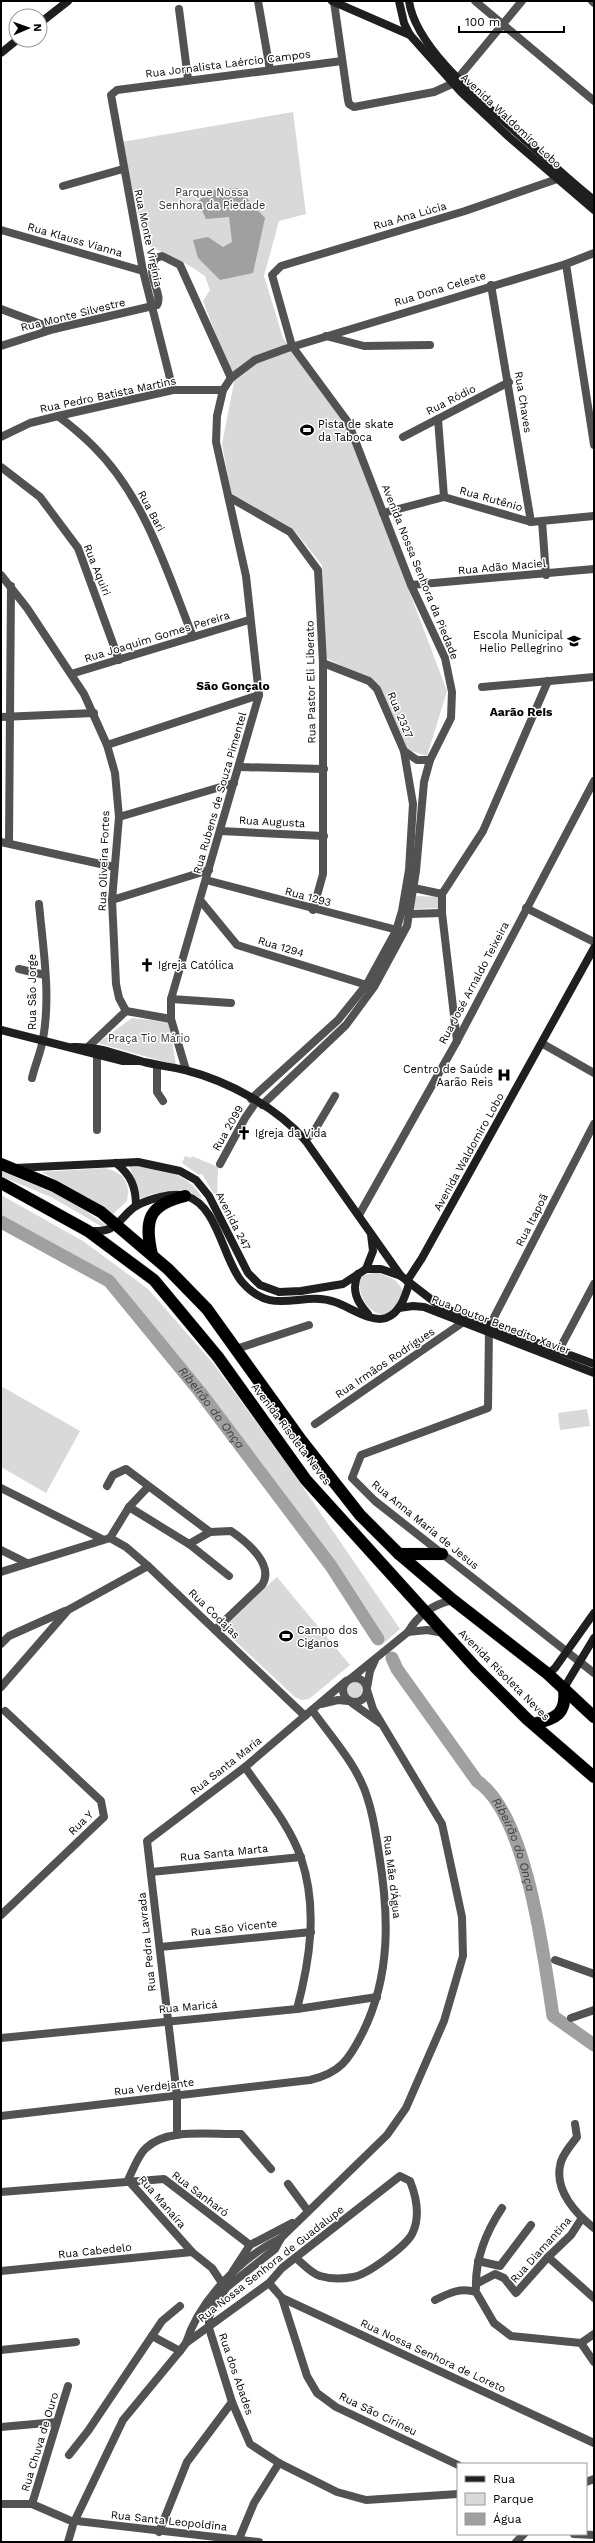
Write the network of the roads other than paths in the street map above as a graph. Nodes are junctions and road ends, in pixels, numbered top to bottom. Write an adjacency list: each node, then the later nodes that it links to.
1 (68, 1): 9 (main road)
2 (258, 1): 16 (street)
3 (399, 1): 10 (main road, Avenida Waldomiro Lobo)
4 (409, 1): 13 (main road, Avenida Waldomiro Lobo)
5 (475, 1): 11 (street)
6 (522, 1): 11 (street)
7 (333, 2): 12 (main road); 15 (street)
8 (179, 9): 17 (street)
9 (48, 17)
10 (404, 23): 12 (main road); 13 (main road); 14 (main road, Avenida Waldomiro Lobo)
11 (503, 24): 18 (street); 20 (street)
12 (387, 25): 14 (main road)
13 (417, 26): 18 (main road, Avenida Waldomiro Lobo)
14 (410, 35): 18 (main road, Avenida Waldomiro Lobo)
15 (342, 61): 16 (street, Rua Jornalista Laércio Campos); 18 (street)
16 (270, 70): 17 (street, Rua Jornalista Laércio Campos)
17 (188, 79): 19 (street, Rua Jornalista Laércio Campos)
18 (456, 81): 22 (main road, Avenida Waldomiro Lobo); 23 (main road, Avenida Waldomiro Lobo)
19 (117, 90): 21 (street, Rua Monte Virgínia)
20 (594, 101)
21 (123, 169): 24 (street); 30 (street, Rua Monte Virgínia)
22 (567, 176): 23 (street, Rua Ana Lúcia); 25 (main road, Avenida Waldomiro Lobo)
23 (557, 179): 26 (main road, Avenida Waldomiro Lobo); 31 (street, Rua Ana Lúcia)
24 (63, 186)
25 (594, 200)
26 (594, 210)
27 (1, 230): 30 (street, Rua Klauss Vianna)
28 (594, 253): 29 (street, Rua Dona Celeste)
29 (566, 264): 32 (street, Rua Dona Celeste); 48 (street)
30 (142, 271): 33 (street, Rua Monte Virgínia)
31 (272, 275): 39 (street, Avenida Nossa Senhora da Piedade)
32 (491, 285): 36 (street, Rua Dona Celeste); 41 (street, Rua Chaves)
33 (152, 307): 35 (street, Rua Monte Silvestre); 40 (street); 42 (street, Rua Monte Virgínia)
34 (1, 310): 35 (street)
35 (54, 329): 38 (street, Rua Monte Silvestre)
36 (326, 336): 37 (street); 39 (street, Rua Dona Celeste)
37 (430, 345)
38 (1, 346)
39 (289, 347): 40 (street, Rua Rubens de Souza Pimentel); 52 (street, Avenida Nossa Senhora da Piedade)
40 (230, 378): 43 (street, Rua Rubens de Souza Pimentel)
41 (509, 382): 45 (street, Rua Ródio); 55 (street, Rua Chaves)
42 (173, 390): 43 (street, Rua Pedro Batista Martins); 44 (street, Rua Pedro Batista Martins)
43 (223, 390): 50 (street, Rua Rubens de Souza Pimentel)
44 (58, 416): 46 (street, Rua Pedro Batista Martins); 62 (street, Rua Bari)
45 (438, 419): 47 (street, Rua Ródio); 51 (street)
46 (1, 437)
47 (403, 437)
48 (594, 445)
49 (1, 467): 63 (street, Rua Aquiri)
50 (229, 497): 61 (street, Rua Rubens de Souza Pimentel); 64 (street, Rua Pastor Eli Liberato)
51 (444, 497): 52 (street, Rua Rutênio); 55 (street, Rua Rutênio)
52 (383, 513): 59 (street, Avenida Nossa Senhora da Piedade)
53 (594, 516): 54 (street, Rua Rutênio)
54 (542, 521): 55 (street, Rua Rutênio); 58 (street)
55 (531, 522)
56 (594, 569): 58 (street, Rua Adão Maciel)
57 (1, 575): 60 (street, Rua Oliveira Fortes)
58 (546, 575): 59 (street, Rua Adão Maciel)
59 (412, 585): 75 (street, Avenida Nossa Senhora da Piedade)
60 (11, 586): 65 (street, Rua Oliveira Fortes); 72 (street)
61 (249, 620): 62 (street, Rua Joaquim Gomes Pereira); 69 (street, Rua Rubens de Souza Pimentel)
62 (193, 638): 63 (street, Rua Joaquim Gomes Pereira)
63 (119, 660): 65 (street, Rua Joaquim Gomes Pereira)
64 (323, 663): 74 (street, Rua 2327); 77 (street, Rua Pastor Eli Liberato)
65 (71, 674): 70 (street, Rua Oliveira Fortes)
66 (594, 677): 67 (street)
67 (548, 681): 68 (street); 88 (street)
68 (482, 687)
69 (259, 696): 73 (street); 76 (street, Rua Rubens de Souza Pimentel)
70 (94, 713): 72 (street); 73 (street, Rua Oliveira Fortes)
71 (1, 717): 72 (street)
72 (10, 717): 83 (street)
73 (106, 745): 80 (street, Rua Oliveira Fortes)
74 (409, 760): 75 (street); 87 (street, Avenida Nossa Senhora da Piedade)
75 (430, 760): 87 (street, Avenida Nossa Senhora da Piedade)
76 (239, 767): 77 (street); 79 (street, Rua Rubens de Souza Pimentel)
77 (324, 769): 82 (street, Rua Pastor Eli Liberato)
78 (594, 781): 92 (street, Rua José Arnaldo Teixeira)
79 (234, 783): 80 (street); 81 (street, Rua Rubens de Souza Pimentel)
80 (119, 817): 84 (street, Rua Oliveira Fortes)
81 (220, 831): 82 (street, Rua Augusta); 85 (street, Rua Rubens de Souza Pimentel)
82 (324, 836): 93 (street, Rua Pastor Eli Liberato)
83 (5, 842): 84 (street)
84 (114, 867): 89 (street, Rua Oliveira Fortes)
85 (209, 870): 86 (street, Rua Rubens de Souza Pimentel); 89 (street)
86 (206, 880): 90 (street, Rua Rubens de Souza Pimentel); 93 (street, Rua 1293)
87 (410, 888): 88 (street); 95 (street, Avenida Nossa Senhora da Piedade); 96 (street, Avenida Nossa Senhora da Piedade)
88 (442, 894): 94 (street)
89 (112, 900): 104 (street, Rua Oliveira Fortes)
90 (200, 900): 101 (street, Rua 1294); 102 (street, Rua Rubens de Souza Pimentel)
91 (40, 904): 100 (street, Rua São Jorge)
92 (526, 908): 97 (street); 108 (street, Rua José Arnaldo Teixeira)
93 (313, 910): 96 (street, Rua 1293)
94 (442, 913): 95 (street); 108 (street)
95 (410, 914): 96 (street, Avenida Nossa Senhora da Piedade)
96 (400, 931): 101 (street, Avenida Nossa Senhora da Piedade)
97 (594, 942)
98 (594, 948): 109 (main road, Avenida Waldomiro Lobo)
99 (18, 969): 100 (street)
100 (45, 975): 107 (street, Rua São Jorge)
101 (370, 986): 119 (street, Avenida Nossa Senhora da Piedade); 119 (street, Avenida Nossa Senhora da Piedade)
102 (172, 1000): 103 (street); 105 (street, Rua Rubens de Souza Pimentel)
103 (232, 1003)
104 (126, 1011): 105 (street); 110 (street)
105 (171, 1018): 114 (street, Rua Rubens de Souza Pimentel)
106 (1, 1030): 107 (main road, Rua Doutor Benedito Xavier)
107 (43, 1040): 110 (main road, Rua Doutor Benedito Xavier); 116 (street, Rua São Jorge)
108 (457, 1041): 129 (street, Rua José Arnaldo Teixeira)
109 (543, 1044): 115 (street); 136 (main road, Avenida Waldomiro Lobo)
110 (88, 1050): 111 (main road, Rua Doutor Benedito Xavier); 112 (main road, Rua Doutor Benedito Xavier)
111 (97, 1055): 112 (main road, Rua Doutor Benedito Xavier); 121 (street)
112 (141, 1061): 113 (main road, Rua Doutor Benedito Xavier)
113 (157, 1065): 114 (main road, Rua Doutor Benedito Xavier); 118 (street)
114 (186, 1070): 119 (main road, Rua Doutor Benedito Xavier)
115 (594, 1072)
116 (32, 1078)
117 (335, 1096): 122 (street)
118 (163, 1101)
119 (256, 1102): 122 (main road, Rua Doutor Benedito Xavier); 124 (street, Rua 2099)
120 (594, 1124): 142 (street, Rua Itapoã)
121 (97, 1130)
122 (305, 1140): 129 (main road, Rua Doutor Benedito Xavier)
123 (116, 1163): 125 (main road, Avenida 247); 128 (main road); 135 (main road, Avenida 247)
124 (220, 1164)
125 (5, 1166): 130 (highway, Avenida Risoleta Neves)
126 (1, 1183): 132 (highway, Avenida Risoleta Neves)
127 (185, 1196): 128 (main road, Avenida 247); 133 (highway); 139 (main road, Avenida 247)
128 (136, 1206): 130 (main road, Avenida 247)
129 (359, 1215): 131 (main road, Rua Doutor Benedito Xavier)
130 (116, 1224): 132 (main road, Avenida 247); 133 (highway, Avenida Risoleta Neves)
131 (369, 1229): 134 (main road); 136 (main road, Rua Doutor Benedito Xavier)
132 (88, 1231): 164 (highway, Avenida Risoleta Neves)
133 (152, 1255): 143 (highway, Avenida Risoleta Neves)
134 (366, 1269): 135 (main road); 136 (main road)
135 (358, 1273): 139 (main road)
136 (406, 1280): 138 (main road); 140 (main road, Rua Doutor Benedito Xavier)
137 (594, 1284): 144 (street)
138 (399, 1308): 139 (main road); 140 (main road, Rua Doutor Benedito Xavier)
139 (371, 1317)
140 (464, 1320): 142 (main road, Rua Doutor Benedito Xavier); 147 (street, Rua Irmãos Rodrigues)
141 (309, 1325): 143 (street)
142 (489, 1330): 144 (main road, Rua Doutor Benedito Xavier); 146 (main road, Rua Doutor Benedito Xavier); 157 (street, Rua Anna Maria de Jesus)
143 (236, 1349): 156 (highway, Avenida Risoleta Neves)
144 (558, 1352): 145 (main road, Rua Doutor Benedito Xavier)
145 (594, 1364)
146 (592, 1371)
147 (315, 1424)
148 (107, 1486): 149 (street)
149 (148, 1487): 151 (street); 152 (street)
150 (1, 1488): 153 (street, Rua Codajas)
151 (129, 1508): 153 (street); 154 (street)
152 (210, 1532): 154 (street); 166 (street)
153 (106, 1538): 158 (street); 159 (street, Rua Codajas)
154 (189, 1544): 161 (street)
155 (1, 1550): 158 (street)
156 (399, 1554): 157 (highway); 162 (highway, Avenida Risoleta Neves)
157 (442, 1554): 171 (street, Rua Anna Maria de Jesus)
158 (26, 1563): 160 (street)
159 (148, 1566): 163 (street); 166 (street, Rua Codajas)
160 (1, 1572)
161 (229, 1576)
162 (453, 1600): 164 (street, Rua Santa Maria); 175 (highway, Avenida Risoleta Neves)
163 (68, 1610): 170 (street); 177 (street)
164 (425, 1612): 167 (street, Rua Santa Maria); 168 (highway, Avenida Risoleta Neves)
165 (594, 1613): 171 (main road)
166 (215, 1630): 183 (street, Rua Codajas)
167 (405, 1634): 168 (street); 172 (street, Rua Santa Maria)
168 (445, 1634): 185 (highway, Avenida Risoleta Neves)
169 (594, 1638): 173 (main road)
170 (1, 1644)
171 (567, 1651): 173 (street, Rua Anna Maria de Jesus); 175 (main road)
172 (379, 1654): 176 (street, Rua Santa Maria); 179 (street, Rua Santa Maria)
173 (579, 1661): 174 (street, Rua Anna Maria de Jesus); 178 (main road)
174 (594, 1673)
175 (548, 1674): 178 (highway, Avenida Risoleta Neves)
176 (348, 1680): 179 (street); 180 (street); 181 (street, Rua Santa Maria)
177 (1, 1687)
178 (564, 1688): 184 (highway, Avenida Risoleta Neves); 185 (highway)
179 (367, 1689): 180 (street); 186 (street)
180 (350, 1702): 181 (street, Rua Santa Maria); 186 (street)
181 (314, 1708): 183 (street, Rua Santa Maria); 197 (street, Rua Mãe d'Água)
182 (5, 1710): 192 (street, Rua Y)
183 (305, 1716): 187 (street, Rua Santa Maria)
184 (594, 1717)
185 (533, 1724): 188 (highway, Avenida Risoleta Neves)
186 (382, 1725): 213 (street)
187 (245, 1767): 189 (street, Rua Santa Maria); 190 (street)
188 (594, 1777)
189 (147, 1841): 191 (street, Rua Pedra Lavrada)
190 (301, 1857): 191 (street, Rua Santa Marta); 193 (street)
191 (151, 1872): 194 (street, Rua Pedra Lavrada)
192 (1, 1915)
193 (311, 1932): 194 (street, Rua São Vicente); 198 (street)
194 (160, 1947): 201 (street, Rua Pedra Lavrada)
195 (555, 1960): 196 (street)
196 (594, 1974)
197 (377, 1997): 198 (street, Rua Maricá); 203 (street, Rua Mãe d'Água)
198 (297, 2009): 201 (street, Rua Maricá)
199 (594, 2010): 200 (street)
200 (571, 2018)
201 (167, 2020): 202 (street, Rua Maricá); 204 (street, Rua Pedra Lavrada)
202 (1, 2038)
203 (310, 2080): 204 (street, Rua Verdejante)
204 (177, 2096): 205 (street, Rua Verdejante); 207 (street, Rua Pedra Lavrada)
205 (1, 2116)
206 (575, 2124): 215 (street)
207 (177, 2135): 208 (street, Rua Manaíra); 209 (street, Rua Manaíra)
208 (271, 2169)
209 (128, 2180): 211 (street, Rua Sanharó); 219 (street, Rua Sanharó); 220 (street, Rua Manaíra)
210 (288, 2184): 213 (street)
211 (1, 2192)
212 (502, 2208): 223 (street)
213 (308, 2211): 214 (street)
214 (302, 2218): 218 (street); 219 (street)
215 (582, 2218): 217 (street); 221 (street, Rua Diamantina)
216 (531, 2225): 223 (street)
217 (594, 2228)
218 (281, 2238): 225 (street); 234 (street)
219 (250, 2245): 225 (street)
220 (192, 2252): 224 (street, Rua Cabedelo); 227 (street, Rua Manaíra)
221 (548, 2257): 228 (street, Rua Diamantina); 231 (street)
222 (296, 2258): 222 (street, Rua Nossa Senhora de Guadalupe); 226 (street, Rua Nossa Senhora de Guadalupe)
223 (478, 2261): 228 (street)
224 (1, 2271)
225 (232, 2274): 227 (street)
226 (268, 2282): 230 (street, Rua Nossa Senhora de Loreto); 234 (street, Rua Nossa Senhora de Guadalupe)
227 (222, 2283): 238 (street)
228 (476, 2284): 229 (street)
229 (476, 2292): 232 (street); 239 (street)
230 (282, 2298): 247 (street, Rua Nossa Senhora de Loreto); 250 (street, Rua São Cirineu)
231 (594, 2298)
232 (435, 2300)
233 (180, 2306): 236 (street)
234 (209, 2328): 238 (street, Rua Nossa Senhora de Guadalupe); 244 (street, Rua dos Abades)
235 (594, 2334): 239 (street)
236 (152, 2336): 241 (street); 248 (street)
237 (76, 2342): 240 (street)
238 (186, 2343): 241 (street, Rua Nossa Senhora de Guadalupe)
239 (581, 2343): 242 (street)
240 (1, 2350)
241 (180, 2351): 254 (street, Rua Nossa Senhora de Guadalupe)
242 (594, 2362)
243 (68, 2386): 245 (street, Rua Chuva de Ouro)
244 (232, 2402): 249 (street, Rua dos Abades); 255 (street)
245 (57, 2422): 246 (street); 253 (street, Rua Chuva de Ouro)
246 (1, 2427)
247 (594, 2443)
248 (69, 2455)
249 (279, 2463): 251 (street, Rua dos Abades); 256 (street)
250 (457, 2465)
251 (457, 2494)
252 (1, 2504): 253 (street)
253 (32, 2504): 254 (street, Rua Santa Leopoldina)
254 (74, 2521): 255 (street, Rua Santa Leopoldina); 257 (street, Rua Nossa Senhora de Guadalupe)
255 (159, 2532): 256 (street, Rua Santa Leopoldina)
256 (239, 2539): 258 (street, Rua Santa Leopoldina)
257 (68, 2542)
258 (259, 2542)

